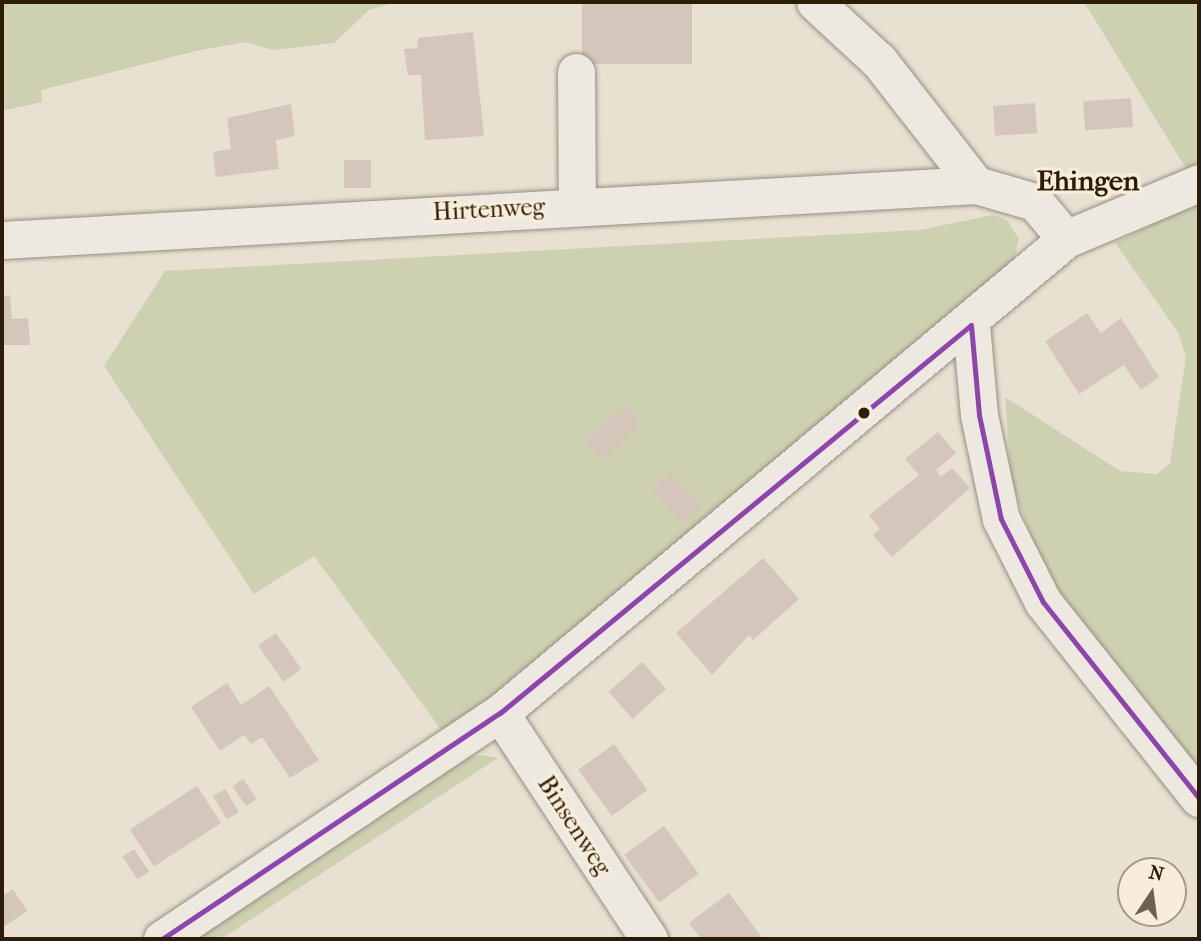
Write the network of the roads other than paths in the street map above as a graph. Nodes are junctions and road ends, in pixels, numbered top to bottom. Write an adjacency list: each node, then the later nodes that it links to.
1 (816, 2): 4 (street)
2 (576, 72): 5 (street)
3 (1199, 183): 6 (street)
4 (976, 186): 5 (street, Hirtenweg); 6 (street, Hirtenweg)
5 (577, 205): 7 (street, Hirtenweg)
6 (1066, 239): 8 (street)
7 (2, 240)
8 (971, 325): 9 (street); 10 (street)
9 (500, 713): 11 (street); 12 (street, Binsenweg)
10 (1199, 798)
11 (162, 939)
12 (649, 939)

